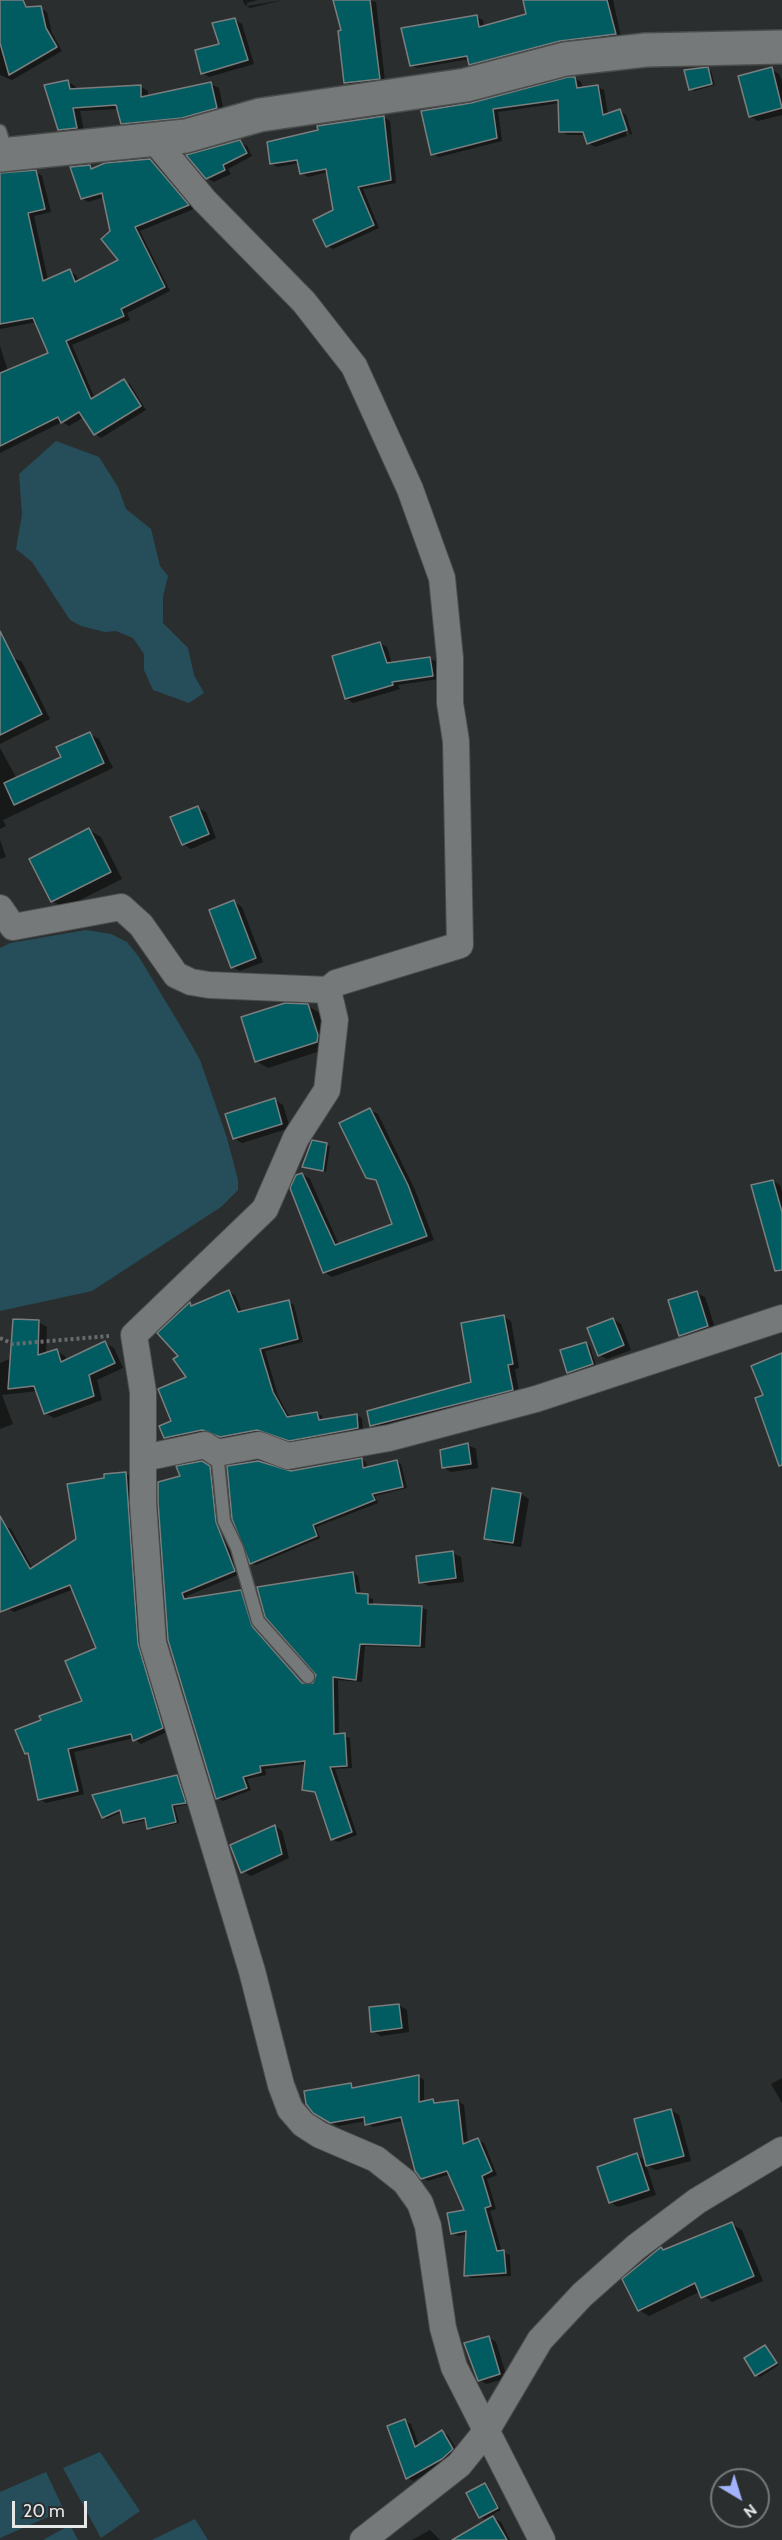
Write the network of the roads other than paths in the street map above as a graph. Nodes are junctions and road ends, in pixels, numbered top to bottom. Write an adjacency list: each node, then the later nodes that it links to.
1 (782, 47): 2 (street)
2 (155, 141): 3 (street); 5 (street)
3 (3, 147)
4 (0, 908): 5 (street)
5 (328, 990): 8 (street)
6 (782, 1318): 7 (street)
7 (217, 1454): 8 (street); 9 (lane)
8 (144, 1458): 11 (street)
9 (308, 1677)
10 (782, 2150): 11 (street)
11 (485, 2433): 12 (street); 13 (street)
12 (363, 2540)
13 (542, 2540)

